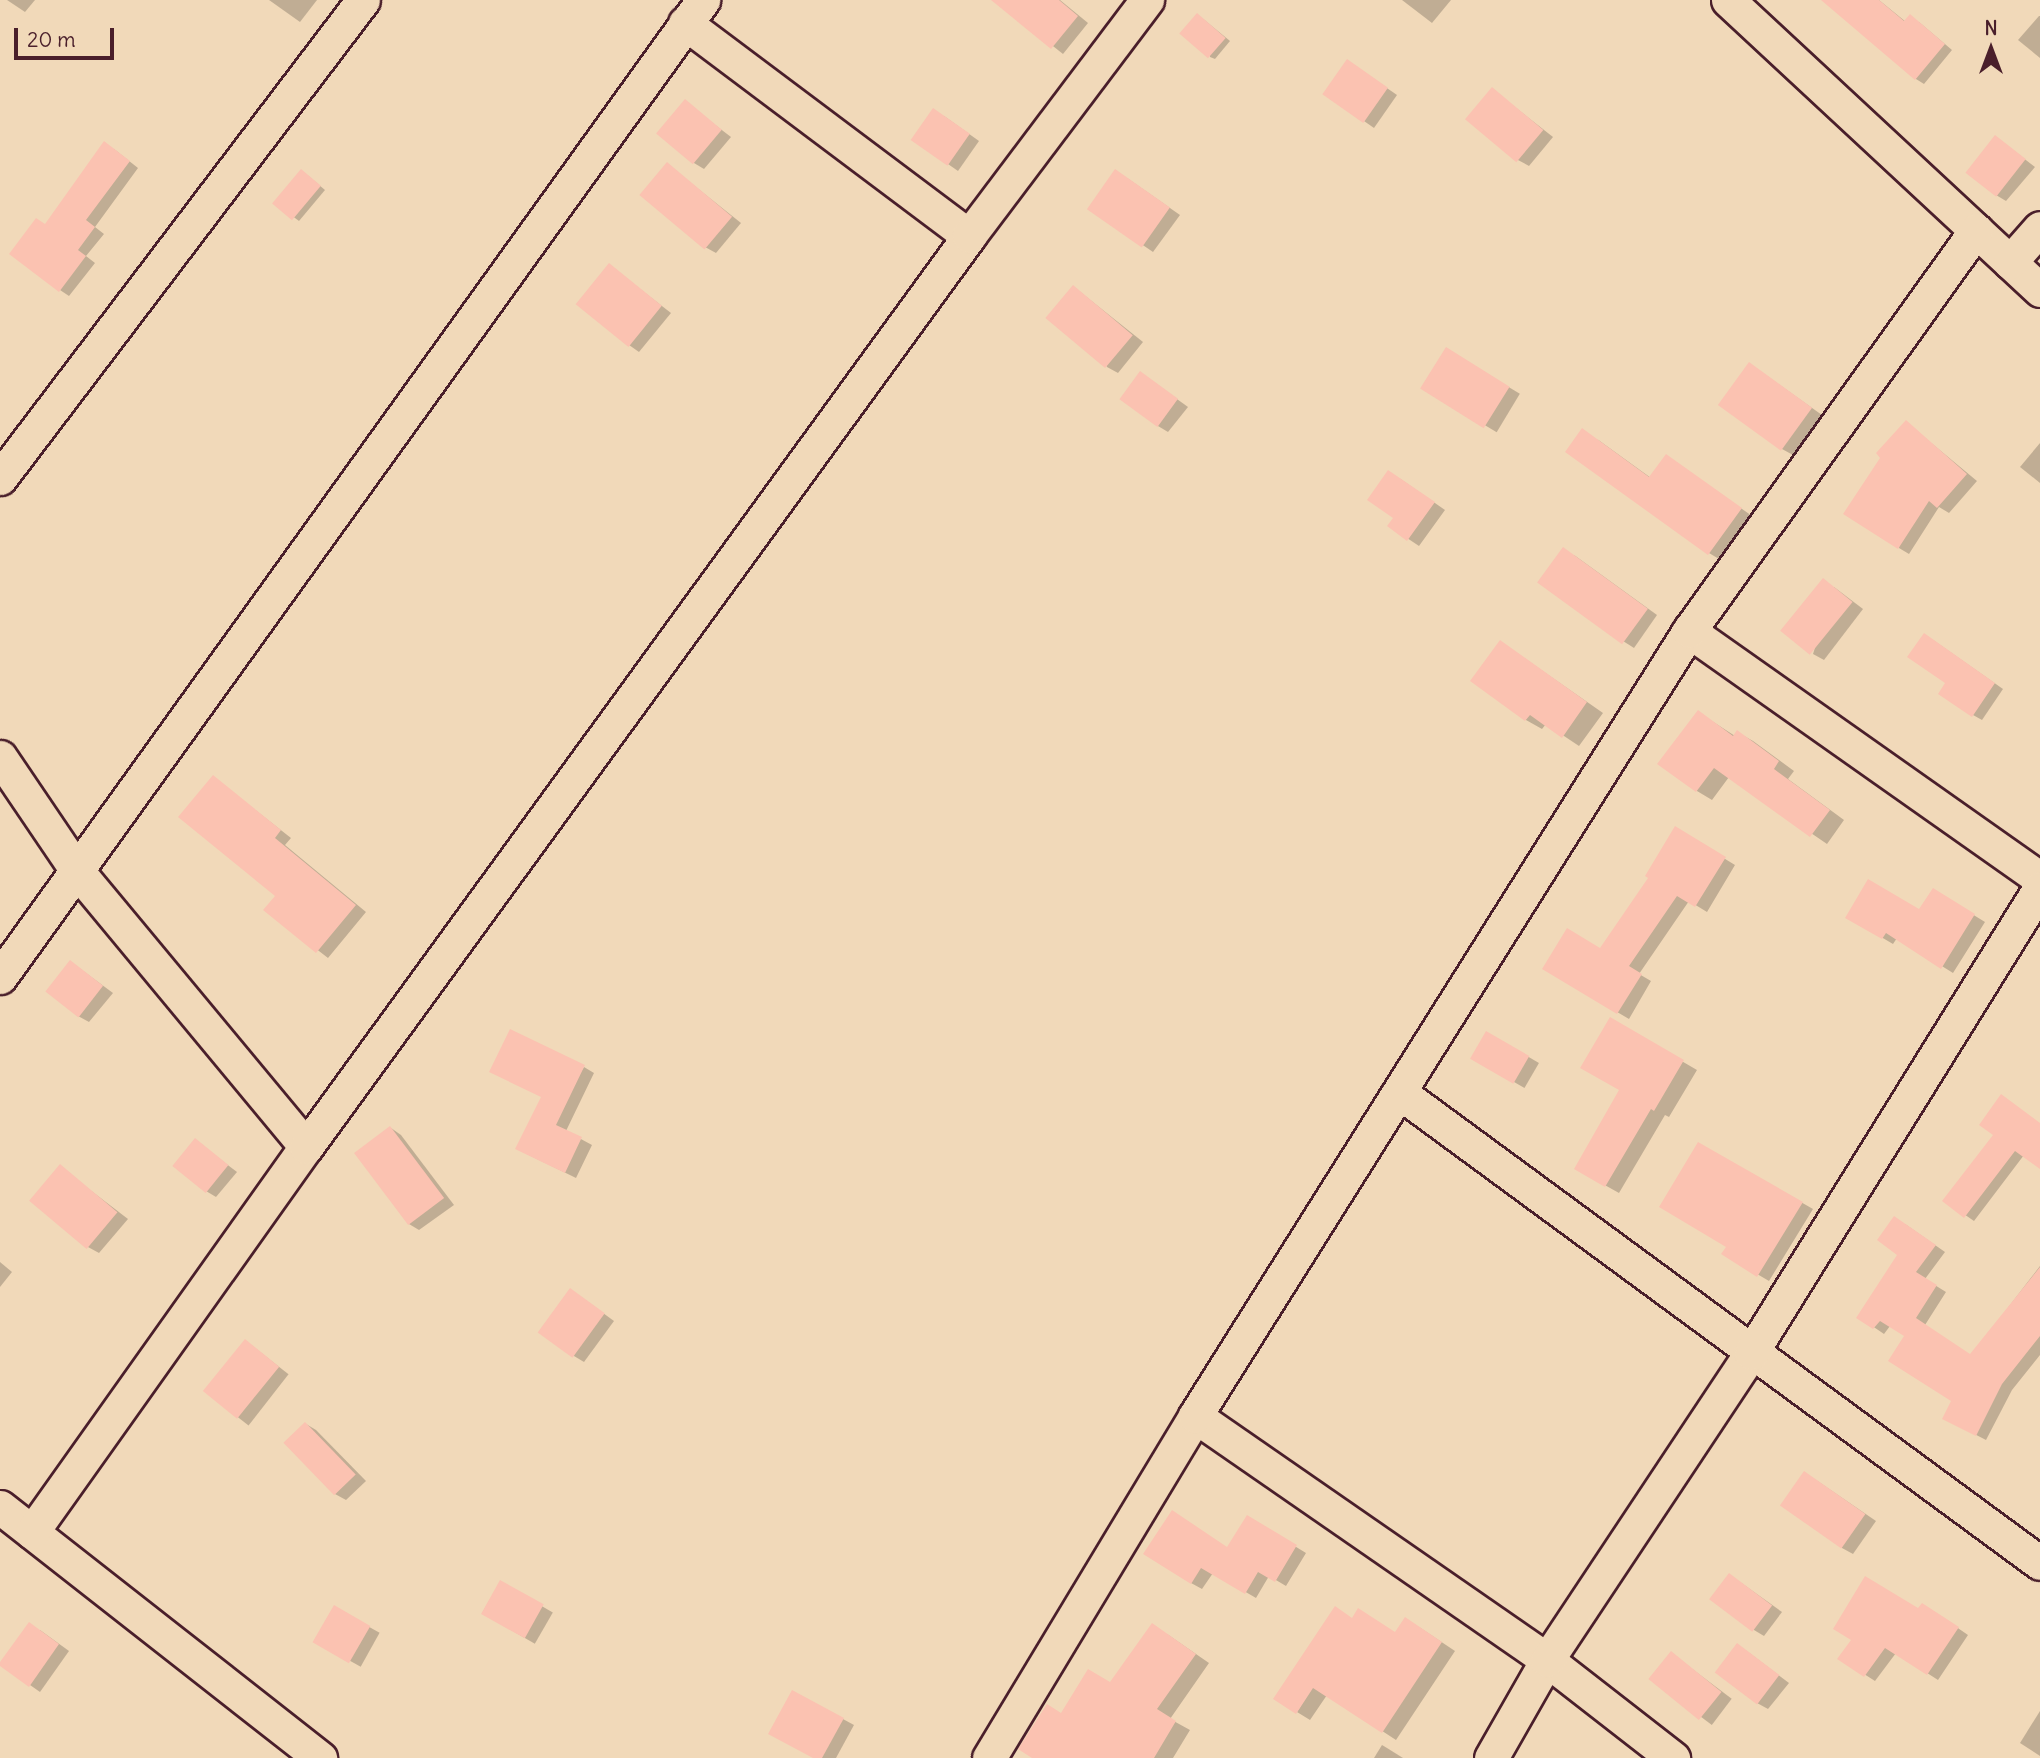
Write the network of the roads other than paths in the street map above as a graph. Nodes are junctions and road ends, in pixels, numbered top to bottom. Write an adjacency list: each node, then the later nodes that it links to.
1 (363, 0): 10 (street)
2 (1147, 0): 7 (street)
3 (1728, 0): 6 (street)
4 (694, 11): 7 (street); 13 (street)
5 (2040, 228): 8 (street)
6 (1976, 230): 8 (street); 11 (street)
7 (969, 236): 18 (street)
8 (2010, 262): 9 (street)
9 (2040, 290)
10 (0, 478)
11 (1689, 631): 14 (street); 17 (street)
12 (0, 757): 13 (street)
13 (78, 872): 16 (street); 18 (street)
14 (2040, 879)
15 (2040, 888): 19 (street)
16 (0, 977)
17 (1399, 1092): 19 (street); 20 (street)
18 (306, 1147): 22 (street)
19 (1751, 1353): 23 (street); 24 (street)
20 (1195, 1416): 24 (street); 26 (street)
21 (0, 1507): 22 (street)
22 (32, 1532): 25 (street)
23 (2040, 1563)
24 (1547, 1660): 27 (street); 28 (street)
25 (320, 1758)
26 (989, 1758)
27 (1491, 1758)
28 (1673, 1758)

